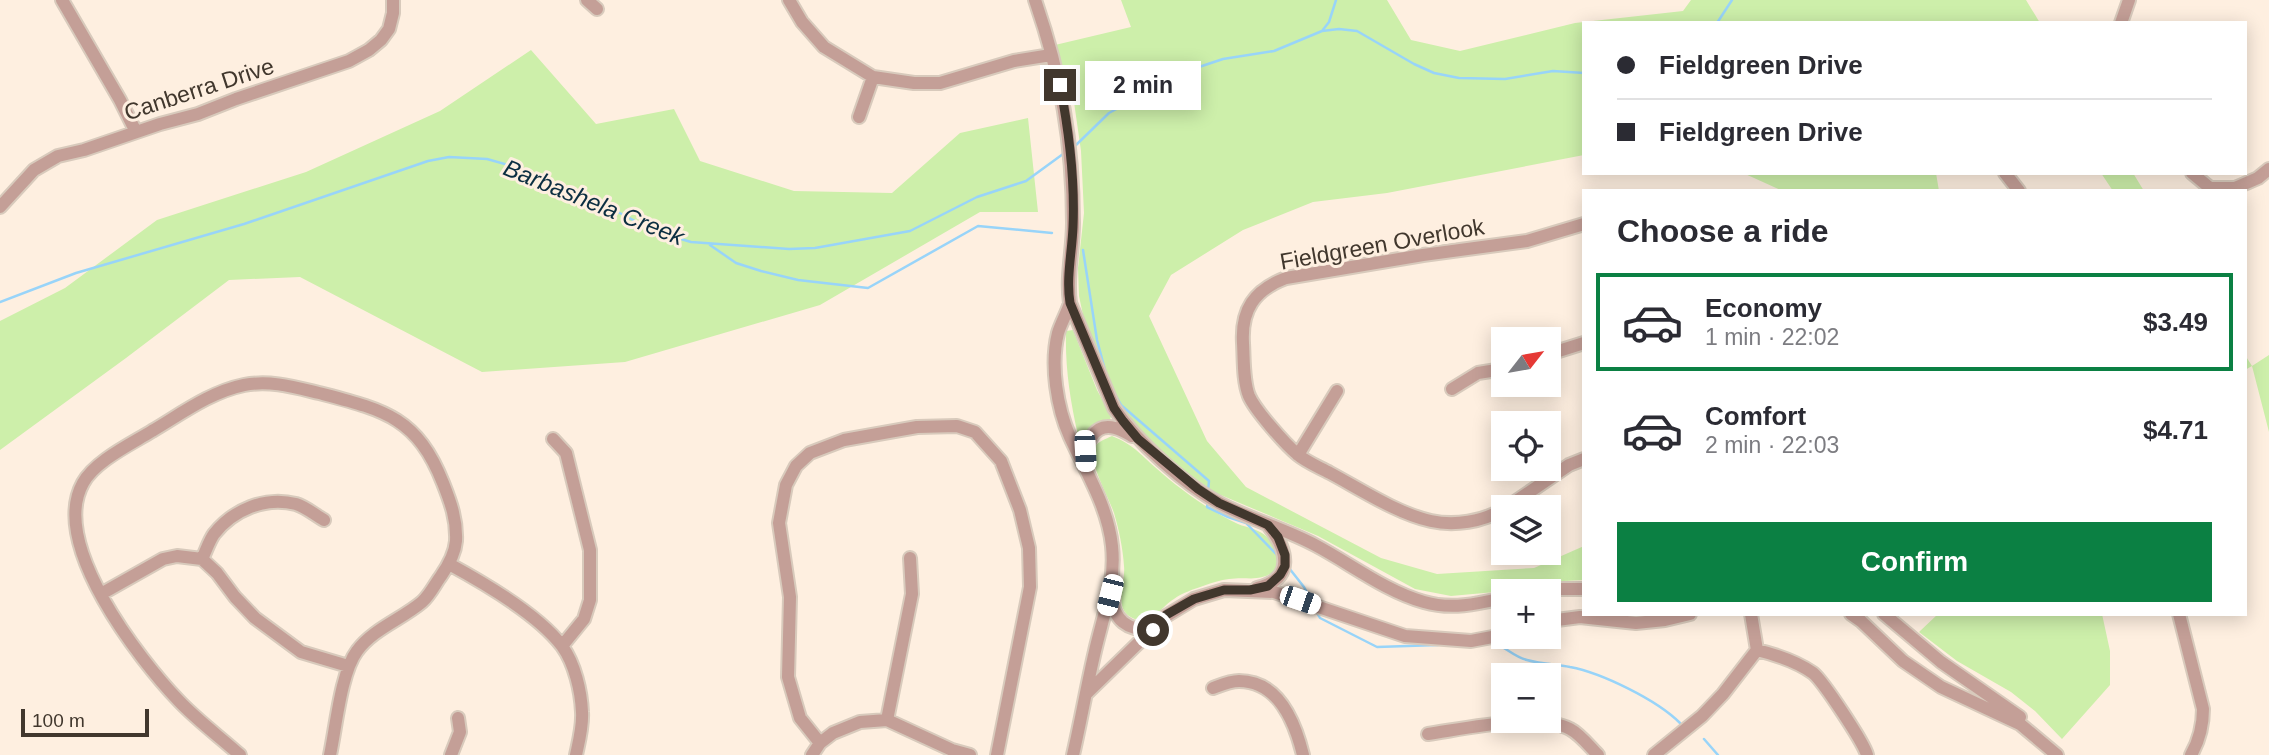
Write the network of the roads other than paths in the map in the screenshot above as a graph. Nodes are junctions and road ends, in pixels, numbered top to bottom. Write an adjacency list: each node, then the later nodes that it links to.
1 (62, 0): 10 (street)
2 (393, 0): 10 (street, Canberra Drive)
3 (789, 0): 8 (street)
4 (1035, 0): 7 (street)
5 (2129, 0): 6 (street)
6 (2122, 21)
7 (1051, 55): 8 (street); 17 (street)
8 (873, 77): 9 (street)
9 (859, 117)
10 (136, 132): 15 (street, Canberra Drive)
11 (2269, 169): 13 (street)
12 (2007, 175): 14 (street)
13 (2194, 175)
14 (2017, 189)
15 (0, 207)
16 (1582, 225): 25 (street, Fieldgreen Overlook)
17 (1070, 303): 24 (street); 27 (street)
18 (1582, 344): 19 (street)
19 (1561, 350)
20 (1491, 371): 21 (street)
21 (1452, 389)
22 (1336, 391): 25 (street)
23 (553, 439): 49 (street)
24 (1138, 439): 27 (street); 31 (street)
25 (1298, 455): 29 (street, Fieldgreen Overlook)
26 (1582, 460): 28 (street, Fieldgreen Overlook)
27 (1086, 467): 39 (street)
28 (1524, 495)
29 (1491, 516)
30 (324, 520): 33 (street)
31 (1268, 525): 37 (street); 40 (street)
32 (910, 558): 55 (street)
33 (202, 559): 38 (street); 51 (street)
34 (449, 564): 38 (street); 49 (street); 51 (street)
35 (1561, 589): 36 (street)
36 (1582, 589)
37 (1250, 590): 47 (street); 48 (street)
38 (101, 594): 59 (street)
39 (1110, 595): 47 (street); 53 (street)
40 (1491, 600)
41 (1682, 616): 46 (street)
42 (1751, 616): 50 (street)
43 (1854, 616): 71 (street)
44 (1886, 616): 72 (street)
45 (2180, 616): 73 (street)
46 (1561, 619)
47 (1153, 630): 53 (street)
48 (1491, 637)
49 (562, 646): 62 (street)
50 (1757, 650): 69 (street); 70 (street)
51 (348, 666): 60 (street)
52 (1213, 688): 67 (street)
53 (1087, 693): 66 (street)
54 (458, 718): 61 (street)
55 (887, 720): 57 (street); 58 (street)
56 (1428, 734): 68 (street)
57 (820, 743): 63 (street); 65 (street)
58 (950, 753): 64 (street)
59 (240, 755)
60 (330, 755)
61 (451, 755)
62 (576, 755)
63 (812, 755)
64 (970, 755)
65 (997, 755)
66 (1073, 755)
67 (1303, 755)
68 (1598, 755)
69 (1654, 755)
70 (1867, 755)
71 (2057, 755)
72 (2066, 755)
73 (2191, 755)

